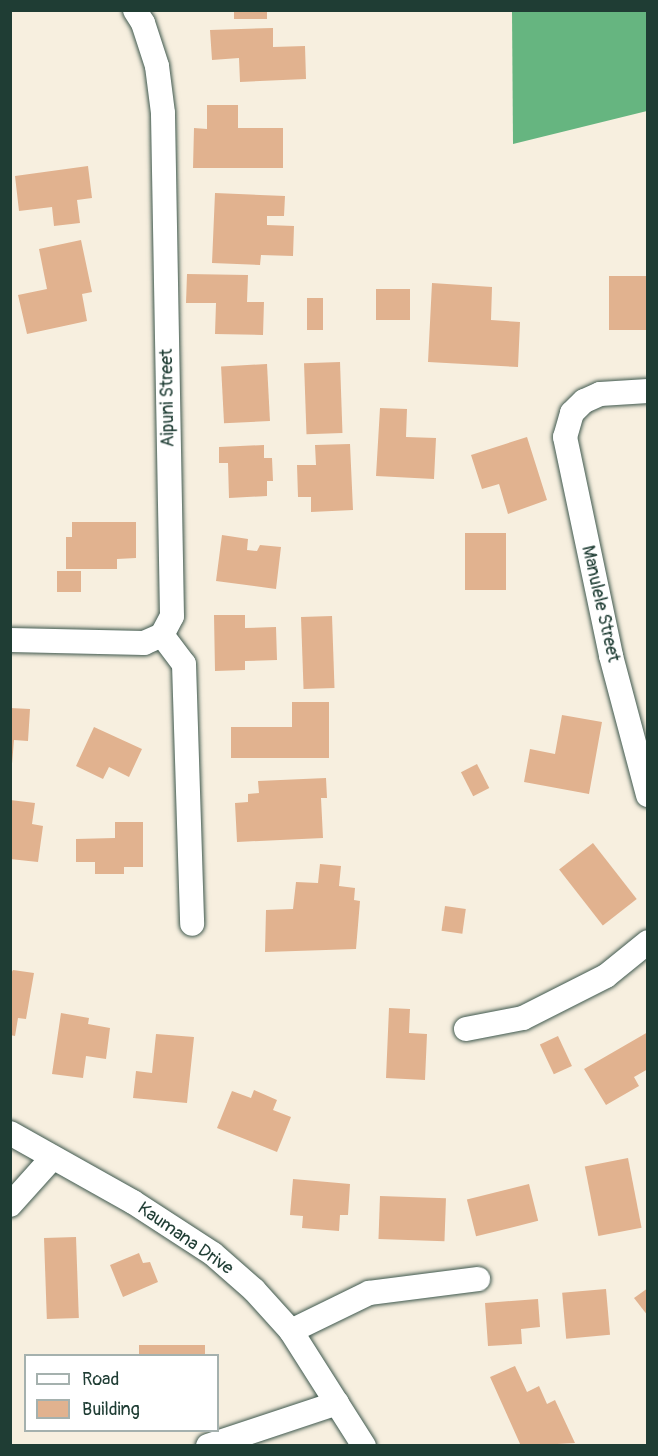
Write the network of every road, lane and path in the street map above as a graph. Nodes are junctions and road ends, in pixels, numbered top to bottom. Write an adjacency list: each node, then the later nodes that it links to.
1 (135, 10): 3 (street, Aipuni Street)
2 (648, 391): 5 (street, Manulele Street)
3 (162, 635): 4 (street); 6 (street)
4 (10, 640)
5 (648, 795)
6 (192, 924)
7 (648, 942): 8 (street)
8 (466, 1029)
9 (10, 1133): 10 (street, Kaumana Drive)
10 (53, 1157): 11 (street); 13 (street, Kaumana Drive)
11 (10, 1205)
12 (478, 1279): 13 (street)
13 (291, 1331): 14 (street, Kaumana Drive)
14 (337, 1403): 15 (street); 16 (street, Kaumana Drive)
15 (208, 1446)
16 (364, 1446)

